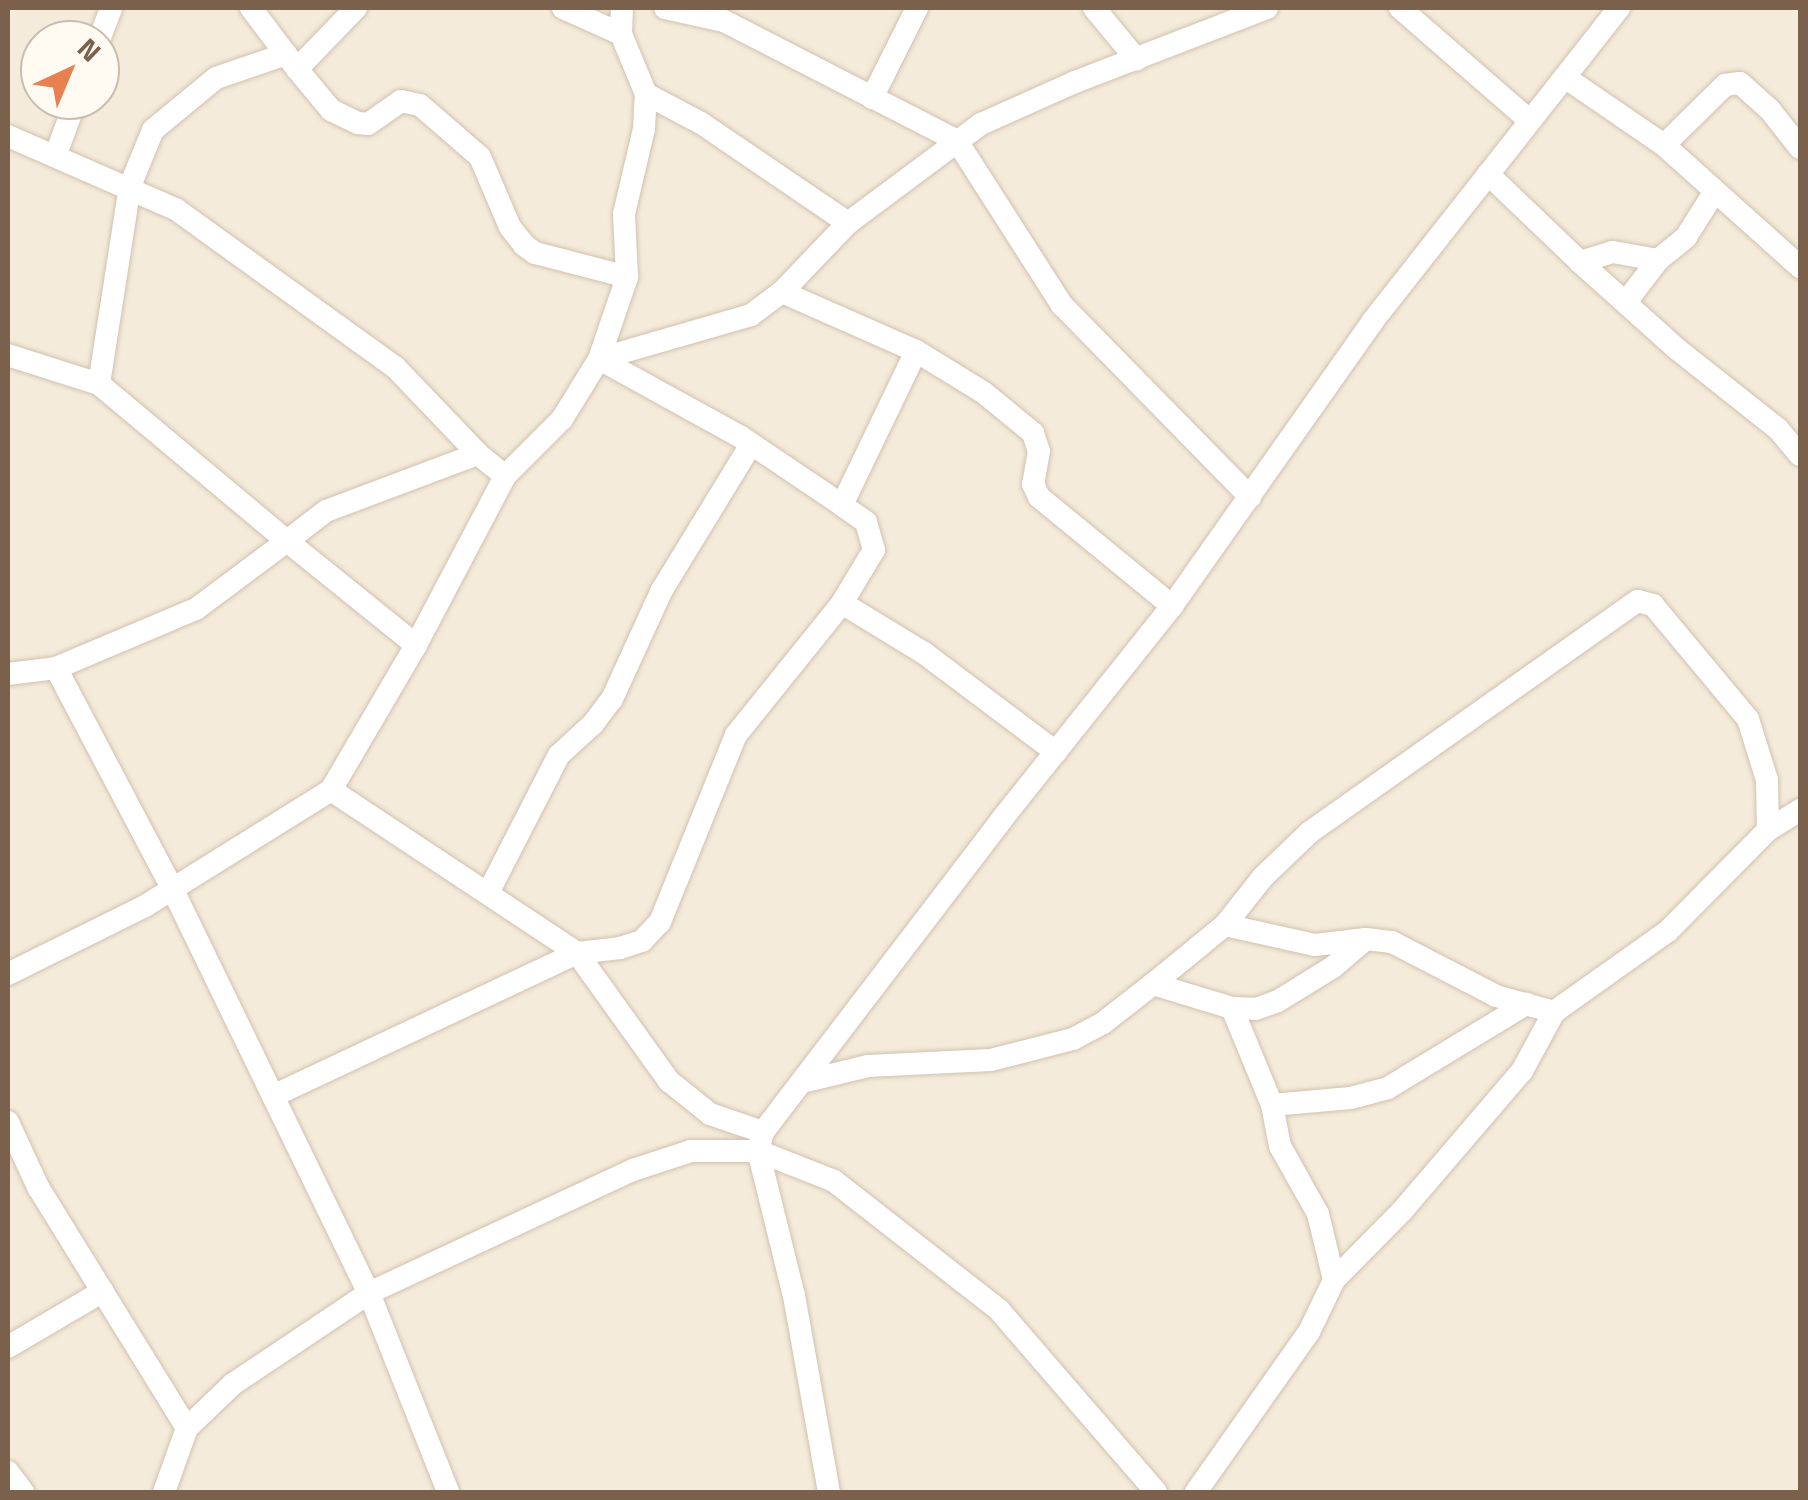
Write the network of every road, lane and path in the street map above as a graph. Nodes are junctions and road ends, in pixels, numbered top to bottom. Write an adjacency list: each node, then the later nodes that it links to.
1 (251, 8): 13 (street)
2 (356, 8): 13 (street)
3 (562, 8): 11 (street)
4 (622, 8): 11 (street)
5 (665, 8): 16 (street)
6 (917, 8): 16 (street)
7 (1094, 8): 12 (street)
8 (1267, 8): 12 (street)
9 (1400, 8): 18 (street)
10 (1619, 8): 14 (street)
11 (620, 34): 15 (street)
12 (1137, 60): 20 (street)
13 (291, 61): 25 (street); 31 (street)
14 (1566, 78): 18 (street); 21 (street)
15 (646, 94): 27 (street); 31 (street)
16 (872, 98): 20 (street)
17 (69, 120): 23 (street)
18 (1530, 121): 24 (street)
19 (8, 136): 23 (street)
20 (957, 141): 27 (street); 43 (street)
21 (1664, 145): 22 (street); 26 (street)
22 (1800, 148)
23 (56, 154): 25 (street)
24 (1488, 174): 29 (street); 43 (street)
25 (130, 186): 37 (street); 40 (street)
26 (1715, 191): 28 (street); 30 (street)
27 (848, 223): 32 (street)
28 (1658, 260): 29 (street); 33 (street)
29 (1580, 262): 33 (street)
30 (1800, 267)
31 (626, 276): 36 (street)
32 (782, 292): 34 (street); 36 (street)
33 (1626, 302): 38 (street)
34 (916, 351): 44 (street); 47 (street)
35 (8, 355): 37 (street)
36 (600, 359): 39 (street); 42 (street)
37 (99, 384): 45 (street)
38 (1789, 426): 41 (street)
39 (751, 444): 44 (street); 56 (street)
40 (478, 454): 42 (street); 45 (street)
41 (1800, 455)
42 (505, 476): 48 (street)
43 (1250, 497): 47 (street)
44 (842, 504): 46 (street)
45 (287, 541): 48 (street); 49 (street)
46 (842, 603): 51 (street); 59 (street)
47 (1172, 606): 51 (street)
48 (416, 645): 52 (street)
49 (56, 668): 50 (street); 55 (street)
50 (8, 674)
51 (1056, 752): 65 (street)
52 (331, 790): 55 (street); 56 (street)
53 (1800, 810): 54 (street)
54 (1768, 830): 57 (street); 64 (street)
55 (171, 886): 60 (street); 66 (street)
56 (488, 894): 59 (street)
57 (1225, 926): 58 (street); 61 (street)
58 (1366, 938): 62 (street); 63 (street)
59 (577, 953): 66 (street); 69 (street)
60 (8, 974)
61 (1153, 984): 63 (street); 65 (street)
62 (1526, 1004): 64 (street); 67 (street)
63 (1232, 1008): 67 (street)
64 (1554, 1012): 70 (street)
65 (806, 1081): 69 (street)
66 (273, 1096): 72 (street)
67 (1272, 1105): 70 (street)
68 (8, 1122): 71 (street)
69 (761, 1142): 72 (street); 79 (street); 80 (street)
70 (1334, 1280): 81 (street)
71 (103, 1290): 73 (street); 74 (street)
72 (370, 1293): 74 (street); 78 (street)
73 (8, 1347)
74 (187, 1428): 77 (street)
75 (8, 1472): 76 (street)
76 (23, 1492)
77 (164, 1492)
78 (448, 1492)
79 (828, 1492)
80 (1156, 1492)
81 (1196, 1492)

